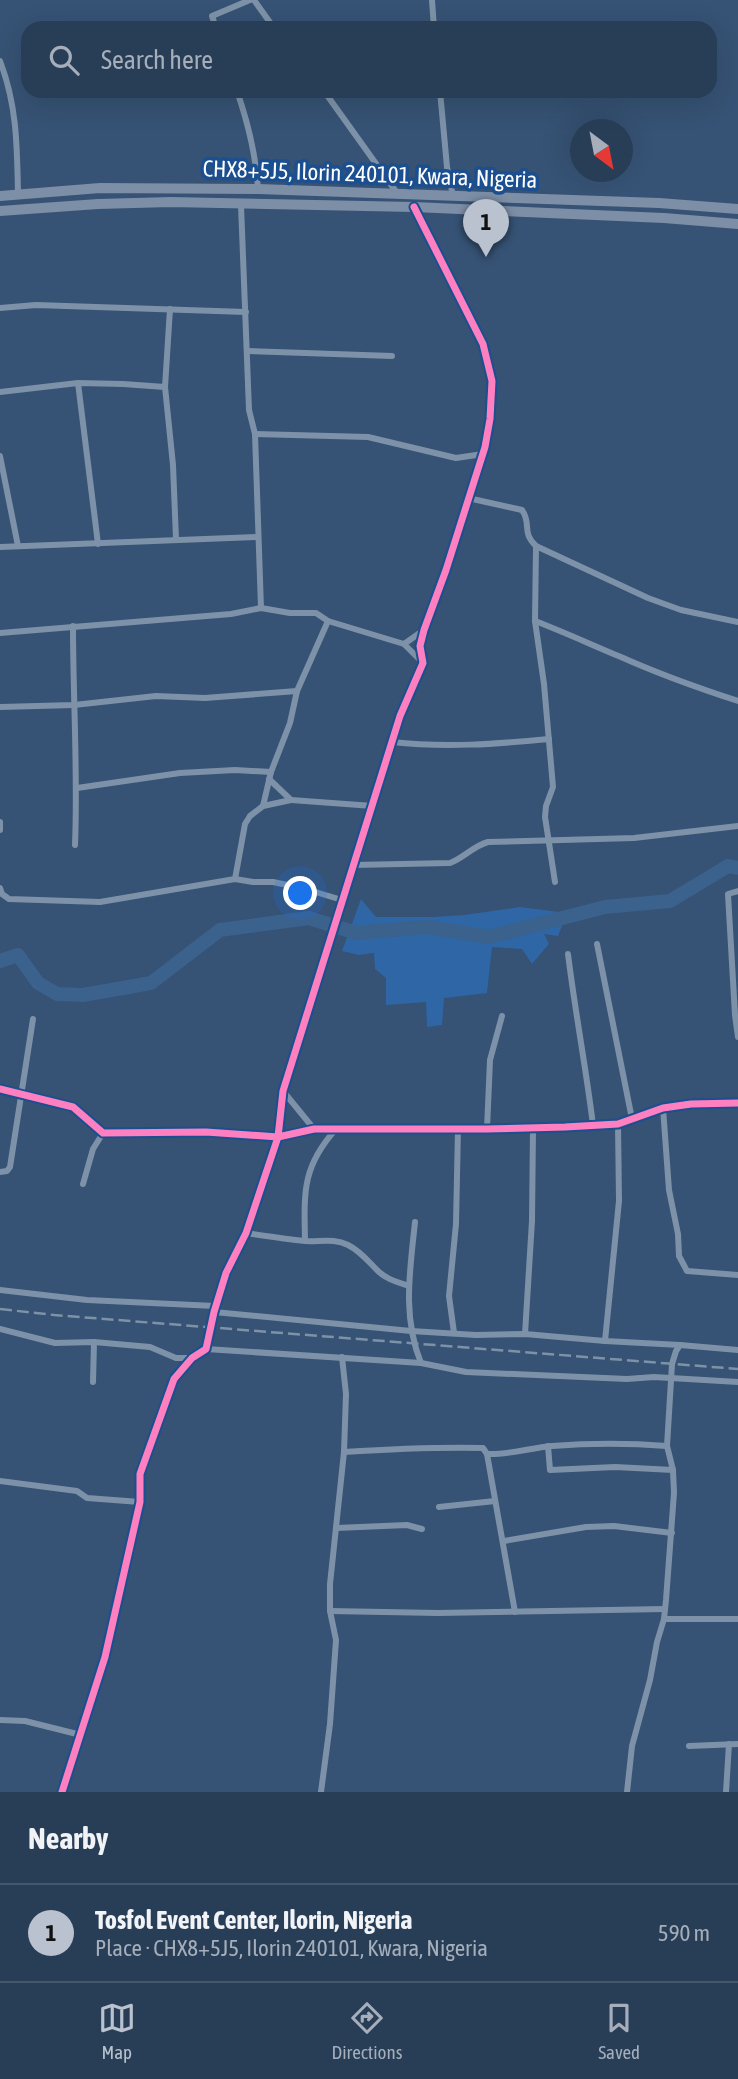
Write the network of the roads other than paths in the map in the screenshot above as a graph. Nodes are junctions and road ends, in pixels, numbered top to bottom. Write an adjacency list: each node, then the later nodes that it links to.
1 (252, 0): 3 (street); 4 (street)
2 (432, 0): 5 (street)
3 (214, 21)
4 (268, 21)
5 (434, 21)
6 (0, 61): 11 (street)
7 (239, 98): 10 (street)
8 (329, 98): 12 (street)
9 (441, 98): 14 (street)
10 (258, 189): 11 (main road, CHX8+5J5, Ilorin 240101, Kwara, Nigeria); 12 (main road, CHX8+5J5, Ilorin 240101, Kwara, Nigeria)
11 (18, 193): 13 (main road, CHX8+5J5, Ilorin 240101, Kwara, Nigeria)
12 (397, 193): 14 (main road, CHX8+5J5, Ilorin 240101, Kwara, Nigeria)
13 (0, 196)
14 (453, 196): 17 (main road, CHX8+5J5, Ilorin 240101, Kwara, Nigeria)
15 (241, 205): 16 (main road, CHX8+5J5, Ilorin 240101, Kwara, Nigeria); 18 (main road, CHX8+5J5, Ilorin 240101, Kwara, Nigeria); 22 (street)
16 (414, 206): 19 (main road, CHX8+5J5, Ilorin 240101, Kwara, Nigeria); 29 (street)
17 (738, 209)
18 (0, 211)
19 (738, 224)
20 (0, 308): 21 (street)
21 (170, 309): 22 (street); 26 (street)
22 (246, 312): 23 (street)
23 (247, 351): 24 (street); 28 (street)
24 (392, 356)
25 (78, 383): 26 (street); 27 (street); 34 (street)
26 (165, 387): 33 (street)
27 (0, 392)
28 (255, 434): 29 (street); 32 (street)
29 (483, 454): 31 (street)
30 (0, 457): 35 (street)
31 (468, 498): 36 (street); 43 (street)
32 (258, 537): 33 (street); 38 (street)
33 (176, 539): 34 (street)
34 (98, 544): 35 (street)
35 (18, 546): 37 (street)
36 (536, 546): 40 (street); 41 (street)
37 (0, 547)
38 (261, 608): 39 (street); 42 (street)
39 (328, 621): 45 (street); 47 (street)
40 (535, 621): 48 (street); 51 (street)
41 (738, 622)
42 (73, 626): 44 (street); 49 (street)
43 (424, 630): 45 (street); 46 (street)
44 (0, 633)
45 (404, 644): 46 (street)
46 (423, 663): 52 (street)
47 (297, 691): 49 (street); 53 (street)
48 (738, 701)
49 (74, 705): 50 (street); 54 (street)
50 (0, 707)
51 (549, 739): 52 (street); 61 (street)
52 (392, 742): 57 (street)
53 (270, 776): 54 (street); 55 (street); 56 (street)
54 (77, 788): 62 (street)
55 (291, 800): 56 (street); 57 (street)
56 (263, 806): 64 (street)
57 (373, 806): 63 (street)
58 (0, 822): 60 (street)
59 (738, 826): 61 (street)
60 (0, 830)
61 (549, 841): 63 (street); 65 (street)
62 (75, 845)
63 (353, 865): 68 (street)
64 (235, 878): 66 (street); 68 (street)
65 (555, 882)
66 (0, 888)
67 (738, 891): 73 (street)
68 (342, 900): 75 (street)
69 (597, 944): 79 (street)
70 (568, 954): 81 (street)
71 (502, 1016): 86 (street)
72 (33, 1019): 76 (street)
73 (738, 1037)
74 (0, 1089): 76 (street)
75 (283, 1091): 83 (street); 88 (street)
76 (21, 1094): 87 (street); 89 (street)
77 (738, 1103): 78 (street)
78 (663, 1108): 79 (street); 94 (street)
79 (632, 1119): 80 (street)
80 (618, 1124): 81 (street); 102 (street)
81 (593, 1125): 82 (street)
82 (533, 1128): 86 (street); 101 (street)
83 (314, 1129): 84 (street); 88 (street)
84 (336, 1129): 85 (street); 93 (street)
85 (458, 1129): 86 (street); 100 (street)
86 (487, 1129)
87 (103, 1133): 88 (street); 90 (street)
88 (278, 1137): 92 (street)
89 (0, 1172)
90 (83, 1184)
91 (415, 1222): 95 (street)
92 (246, 1233): 93 (street); 97 (street)
93 (305, 1241): 95 (street)
94 (738, 1275)
95 (409, 1286): 99 (street)
96 (0, 1290): 97 (street)
97 (215, 1309): 99 (street); 105 (street)
98 (0, 1329): 103 (street)
99 (411, 1331): 100 (street); 109 (street)
100 (454, 1334): 101 (street)
101 (525, 1334): 102 (street)
102 (605, 1341): 104 (street)
103 (94, 1342): 108 (street); 111 (street)
104 (680, 1345): 106 (street); 110 (street)
105 (206, 1349): 107 (street); 108 (street)
106 (738, 1350)
107 (342, 1357): 109 (street); 115 (street)
108 (192, 1358): 120 (street)
109 (421, 1363): 110 (street)
110 (671, 1379): 112 (street); 114 (street)
111 (93, 1382)
112 (738, 1382)
113 (548, 1446): 114 (street); 116 (street); 117 (street)
114 (667, 1446): 117 (street)
115 (344, 1452): 116 (street); 122 (street)
116 (487, 1454): 119 (street)
117 (673, 1470): 124 (street)
118 (0, 1481): 120 (street)
119 (495, 1501): 121 (street); 125 (street)
120 (140, 1502): 132 (street)
121 (439, 1507)
122 (336, 1528): 123 (street); 127 (street)
123 (422, 1529)
124 (672, 1532): 125 (street); 126 (street)
125 (503, 1541): 128 (street)
126 (664, 1609): 128 (street); 129 (street)
127 (330, 1611): 128 (street); 137 (street)
128 (515, 1612)
129 (664, 1619): 130 (street); 138 (street)
130 (738, 1619)
131 (0, 1720): 132 (street)
132 (81, 1735): 136 (street)
133 (729, 1744): 134 (street); 135 (street); 139 (street)
134 (738, 1744)
135 (689, 1746)
136 (62, 1792)
137 (321, 1792)
138 (627, 1792)
139 (726, 1792)

